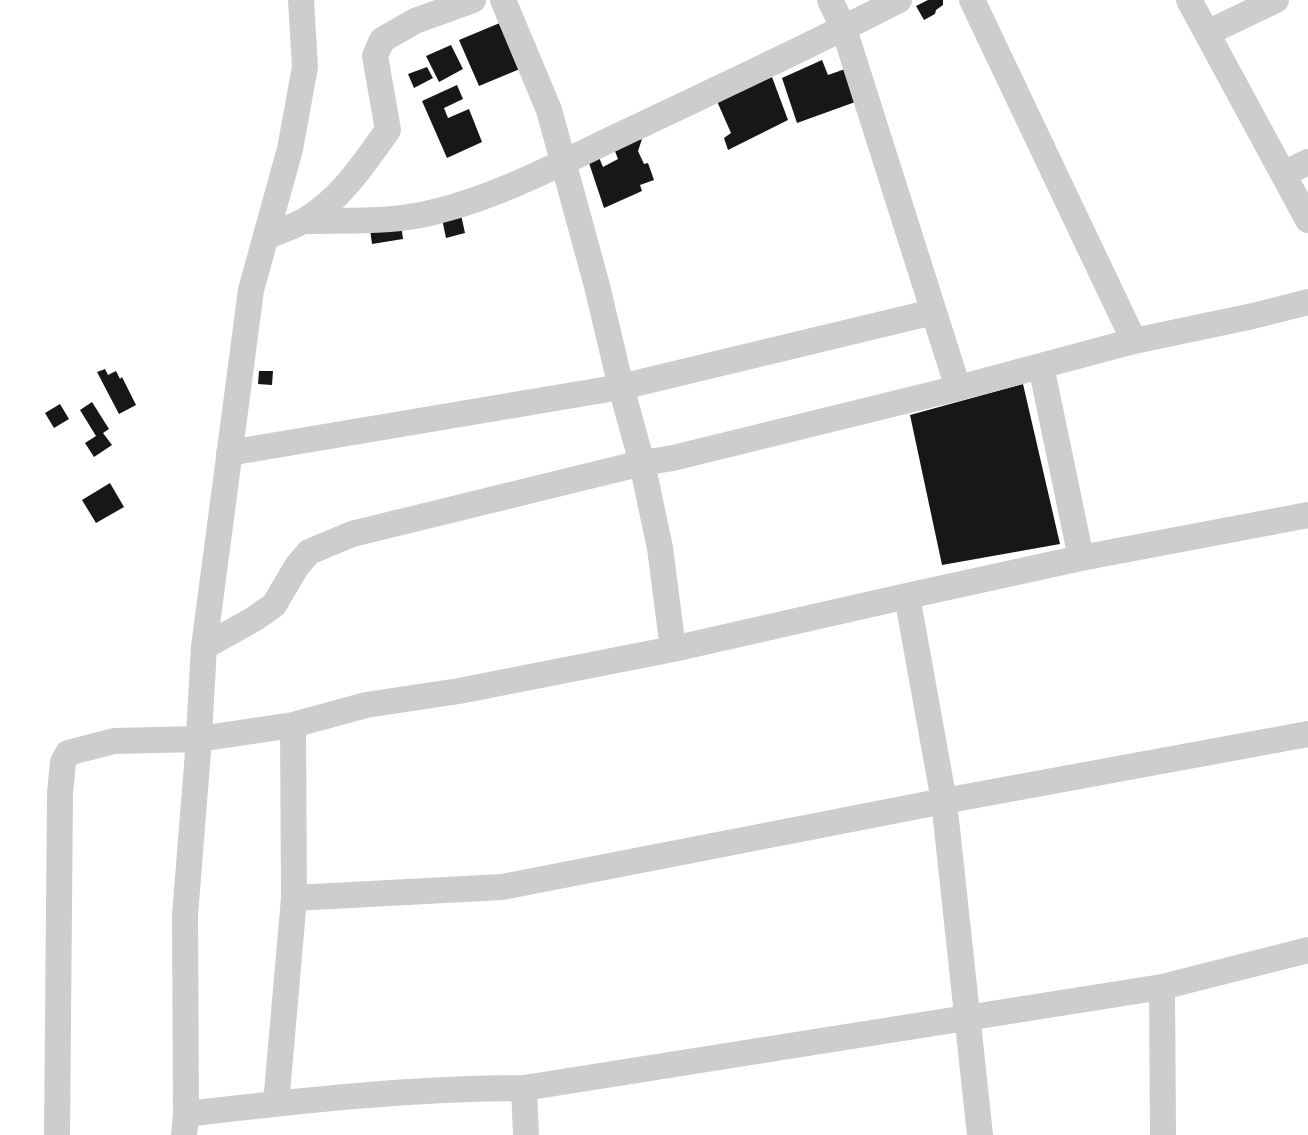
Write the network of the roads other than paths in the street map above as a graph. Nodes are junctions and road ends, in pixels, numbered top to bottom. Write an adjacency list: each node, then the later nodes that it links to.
1 (301, 0): 16 (street)
2 (473, 0): 15 (street)
3 (503, 0): 11 (street)
4 (830, 0): 9 (street)
5 (899, 0): 9 (street)
6 (972, 0): 19 (street)
7 (1189, 0): 10 (street)
8 (1276, 0): 10 (street)
9 (844, 29): 11 (street); 18 (street)
10 (1207, 33): 13 (street)
11 (563, 161): 15 (street); 21 (street)
12 (1308, 162): 13 (street)
13 (1283, 174): 14 (street)
14 (1308, 220)
15 (305, 221): 16 (street)
16 (266, 237): 23 (street)
17 (1308, 302): 19 (street)
18 (933, 312): 21 (street); 22 (street)
19 (1134, 341): 20 (street)
20 (1041, 366): 22 (street); 26 (street)
21 (621, 387): 23 (street); 24 (street)
22 (958, 388): 24 (street)
23 (229, 453): 28 (street)
24 (642, 463): 28 (street); 29 (street)
25 (1308, 515): 26 (street)
26 (1081, 558): 27 (street)
27 (907, 596): 29 (street); 33 (street)
28 (204, 647): 32 (street)
29 (673, 649): 30 (street)
30 (293, 725): 32 (street); 34 (street)
31 (1308, 734): 33 (street)
32 (199, 739): 40 (street); 41 (street)
33 (944, 801): 34 (street); 37 (street)
34 (294, 898): 39 (street)
35 (1308, 950): 36 (street)
36 (1162, 987): 37 (street); 44 (street)
37 (968, 1018): 38 (street); 43 (street)
38 (524, 1088): 39 (street); 42 (street)
39 (276, 1104): 40 (street)
40 (185, 1124)
41 (57, 1135)
42 (526, 1135)
43 (980, 1135)
44 (1163, 1135)

